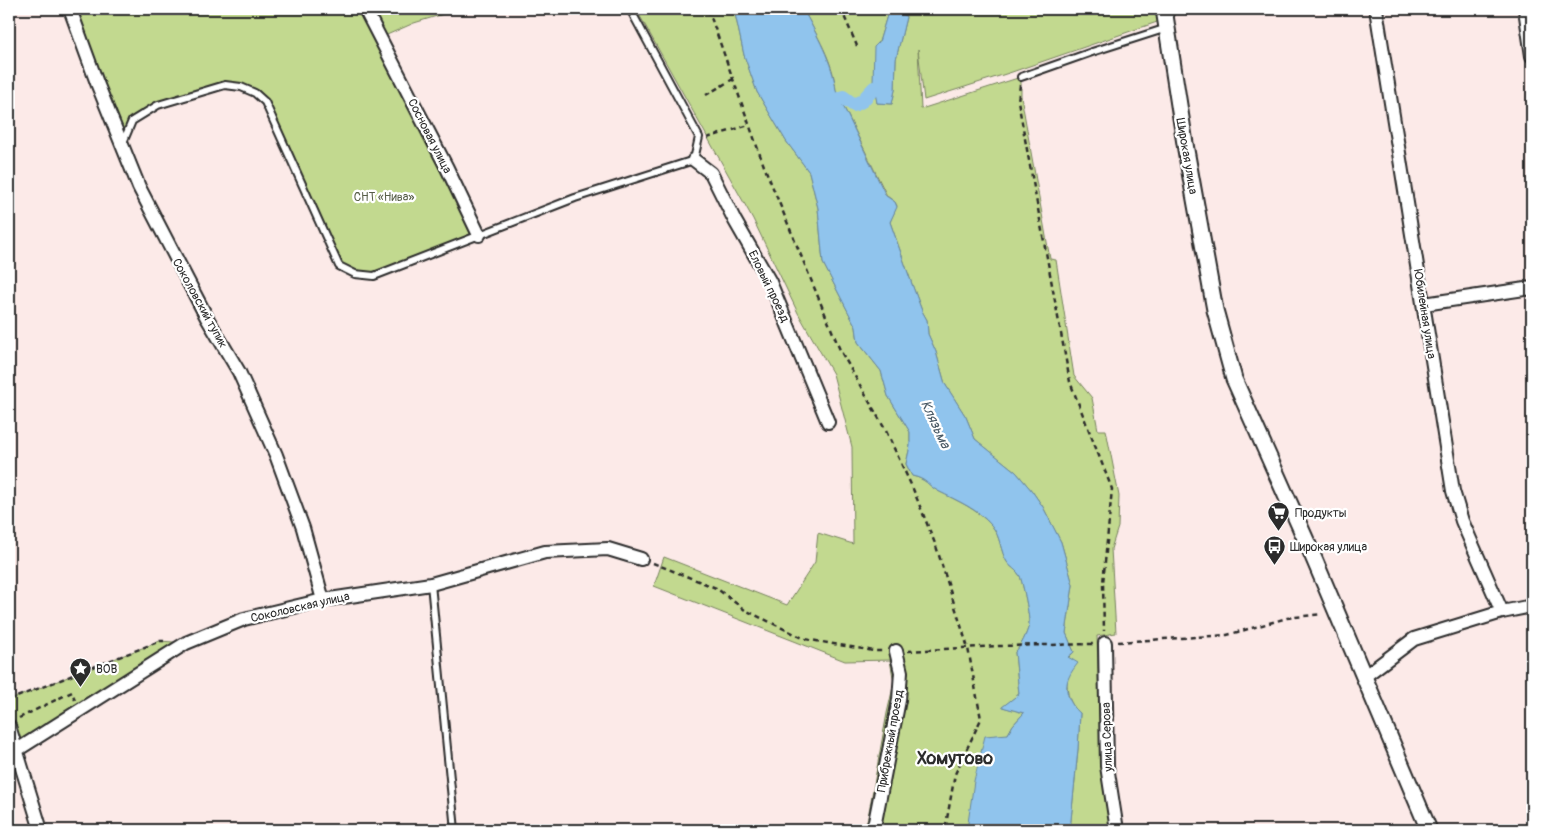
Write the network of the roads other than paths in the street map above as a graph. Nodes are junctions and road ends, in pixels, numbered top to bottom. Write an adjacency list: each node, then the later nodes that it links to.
1 (70, 9): 10 (street, Соколовский тупик)
2 (365, 9): 12 (street, Сосновая улица)
3 (630, 9): 11 (lane)
4 (1164, 9): 7 (street, Широкая улица)
5 (1376, 9): 14 (street, Юбилейная улица)
6 (1525, 9): 8 (street)
7 (1167, 28): 9 (lane); 23 (street, Широкая улица)
8 (1532, 56)
9 (1021, 77)
10 (122, 146): 12 (lane); 18 (street, Соколовский тупик)
11 (694, 160): 12 (lane); 15 (street, Еловый проезд)
12 (479, 235)
13 (1532, 288): 14 (street)
14 (1424, 304): 20 (street, Юбилейная улица)
15 (828, 422)
16 (641, 559): 17 (street, Соколовская улица)
17 (431, 584): 18 (street, Соколовская улица); 27 (lane)
18 (323, 600): 25 (street, Соколовская улица)
19 (1532, 606): 20 (street)
20 (1502, 612): 23 (street)
21 (1105, 643): 29 (street, улица Серова)
22 (896, 651): 28 (street, Прибрежный проезд)
23 (1365, 676): 30 (street, Широкая улица)
24 (13, 722): 25 (street)
25 (17, 750): 26 (street)
26 (41, 830)
27 (455, 830)
28 (871, 830)
29 (1117, 830)
30 (1429, 830)

